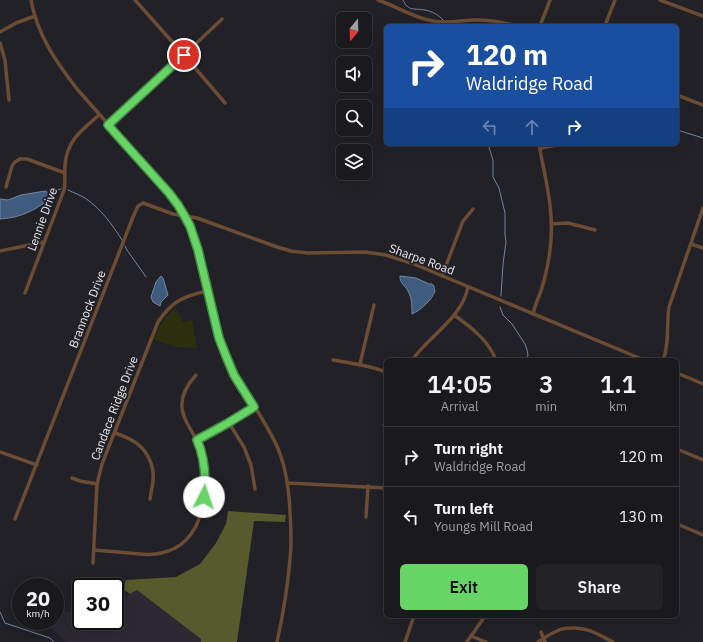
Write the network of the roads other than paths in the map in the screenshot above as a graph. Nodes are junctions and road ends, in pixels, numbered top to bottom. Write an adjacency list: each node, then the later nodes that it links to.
1 (31, 0): 7 (street)
2 (135, 0): 15 (street)
3 (378, 0): 10 (street)
4 (550, 0): 11 (street)
5 (615, 0): 12 (street)
6 (660, 0): 8 (street)
7 (35, 16): 13 (street); 20 (street)
8 (703, 16)
9 (222, 19): 15 (street)
10 (509, 24)
11 (541, 24)
12 (605, 24)
13 (0, 32)
14 (0, 42): 17 (street)
15 (184, 55): 18 (street); 21 (street)
16 (679, 96): 19 (street)
17 (9, 100)
18 (225, 103)
19 (703, 105)
20 (99, 115): 21 (street); 25 (street, Lennie Drive)
21 (108, 125): 29 (street)
22 (539, 146): 24 (street)
23 (551, 146): 24 (street)
24 (540, 150): 30 (street)
25 (65, 173): 26 (street); 32 (street, Lennie Drive)
26 (6, 187)
27 (473, 208): 36 (street)
28 (703, 208): 33 (street)
29 (184, 215): 36 (street, Sharpe Road); 38 (street); 60 (street, Brannock Drive)
30 (551, 224): 31 (street); 41 (street)
31 (595, 230)
32 (44, 242): 35 (street); 39 (street, Lennie Drive)
33 (691, 244): 34 (street); 46 (street)
34 (703, 248)
35 (0, 251)
36 (442, 276): 37 (street, Sharpe Road)
37 (468, 287): 41 (street, Sharpe Road); 42 (street)
38 (207, 290): 53 (street); 55 (street, Candace Ridge Drive)
39 (25, 293)
40 (374, 304): 48 (street)
41 (533, 314): 45 (street, Sharpe Road)
42 (454, 315): 43 (street); 44 (street)
43 (414, 358)
44 (496, 358)
45 (639, 358)
46 (664, 358)
47 (333, 360): 48 (street)
48 (360, 364): 49 (street)
49 (384, 371)
50 (679, 374): 52 (street)
51 (196, 375): 56 (street)
52 (703, 384)
53 (254, 407): 54 (street); 62 (street)
54 (228, 423): 56 (street); 66 (street)
55 (115, 433): 63 (street, Candace Ridge Drive); 67 (street)
56 (197, 440): 72 (street)
57 (679, 450): 59 (street)
58 (0, 452): 60 (street)
59 (703, 460)
60 (36, 465): 69 (street)
61 (72, 478): 63 (street)
62 (288, 483): 64 (street); 80 (street)
63 (97, 484): 72 (street, Candace Ridge Drive)
64 (368, 486): 65 (street); 68 (street)
65 (384, 488)
66 (255, 489)
67 (150, 499)
68 (366, 516)
69 (15, 519)
70 (679, 525): 71 (street)
71 (703, 535)
72 (94, 550): 73 (street, Candace Ridge Drive)
73 (93, 563)
74 (413, 618): 81 (street)
75 (484, 618): 77 (street)
76 (541, 632): 79 (street)
77 (471, 636): 82 (street); 83 (street)
78 (604, 638): 79 (street); 85 (street); 86 (street)
79 (545, 640): 84 (street)
80 (278, 642)
81 (405, 642)
82 (467, 642)
83 (486, 642)
84 (538, 642)
85 (602, 642)
86 (613, 642)

